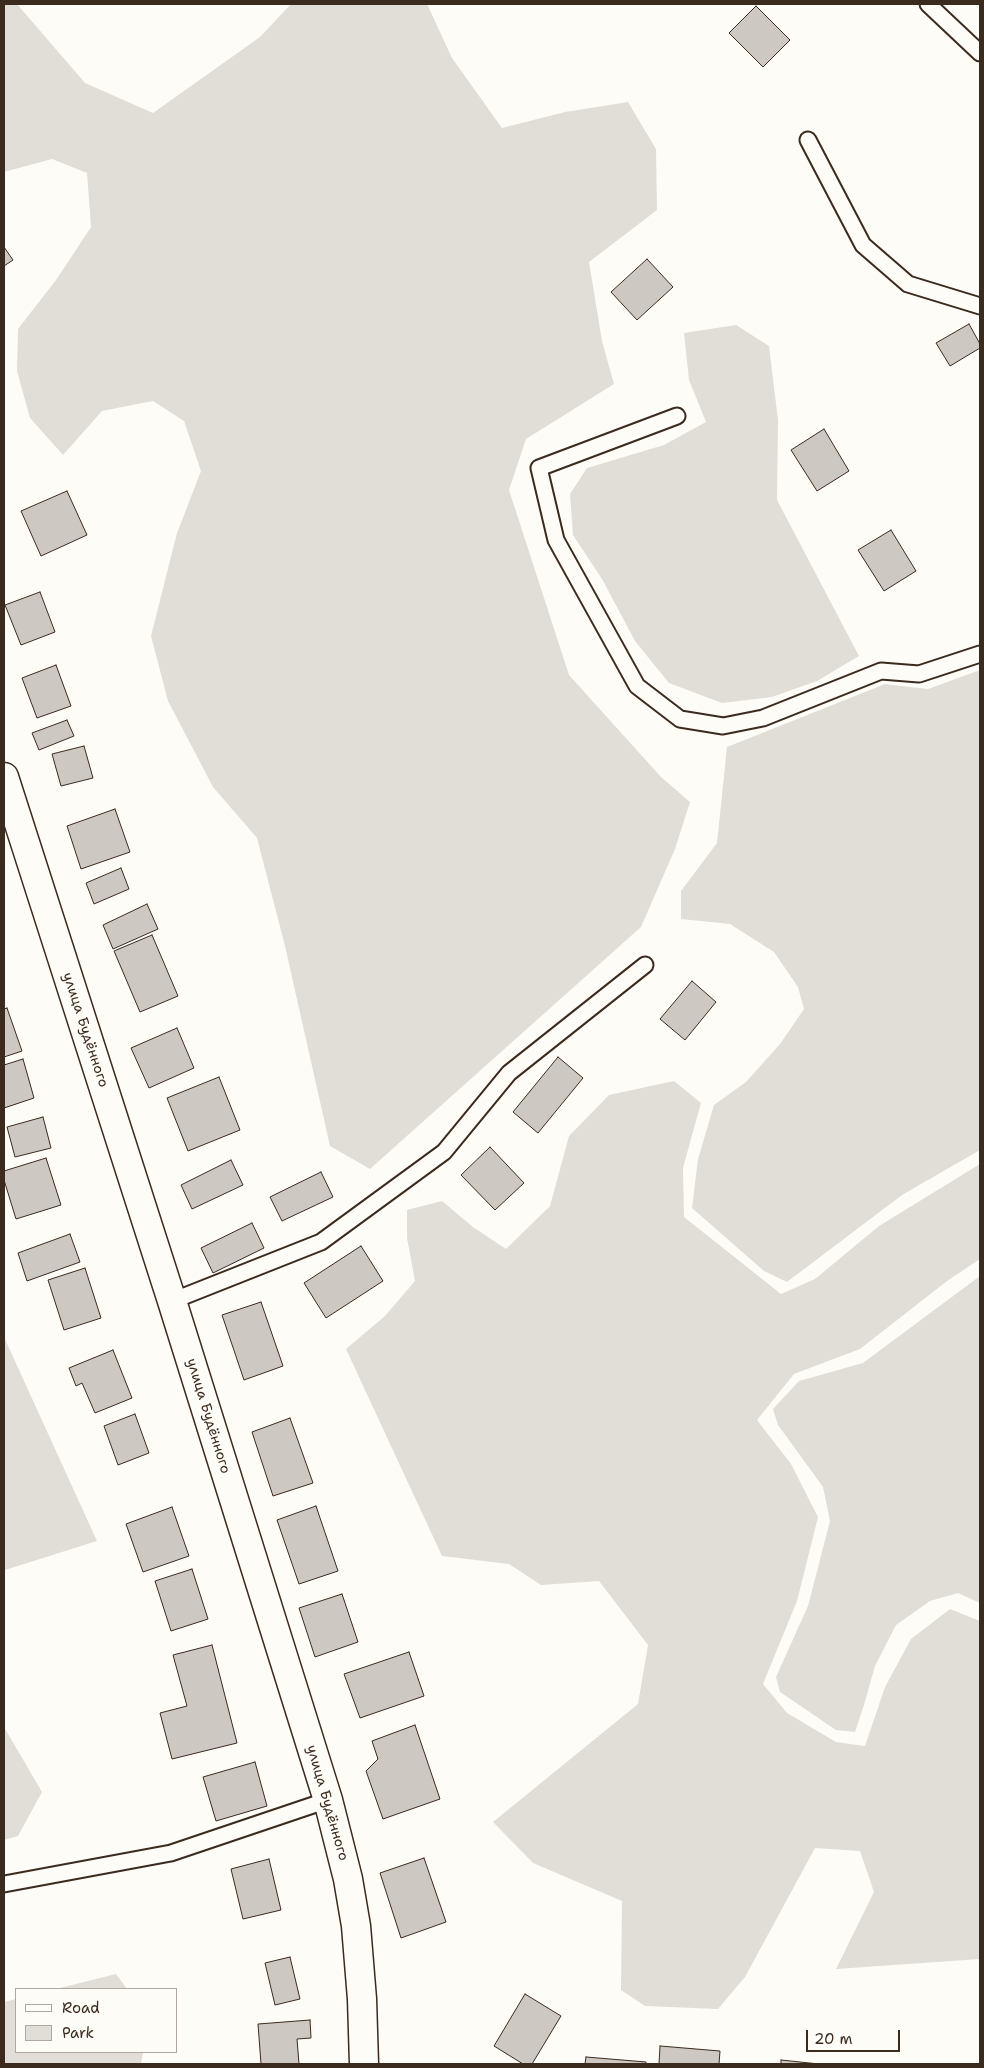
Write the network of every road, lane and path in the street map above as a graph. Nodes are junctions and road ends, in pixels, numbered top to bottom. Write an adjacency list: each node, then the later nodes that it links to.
1 (928, 4): 2 (lane)
2 (980, 53)
3 (808, 140): 4 (lane)
4 (980, 306)
5 (677, 416): 6 (lane)
6 (980, 654)
7 (4, 777): 9 (street, улица Будённого)
8 (645, 965): 9 (lane)
9 (172, 1301): 10 (street, улица Будённого)
10 (328, 1800): 11 (lane); 12 (street, улица Будённого)
11 (4, 1884)
12 (364, 2064)

